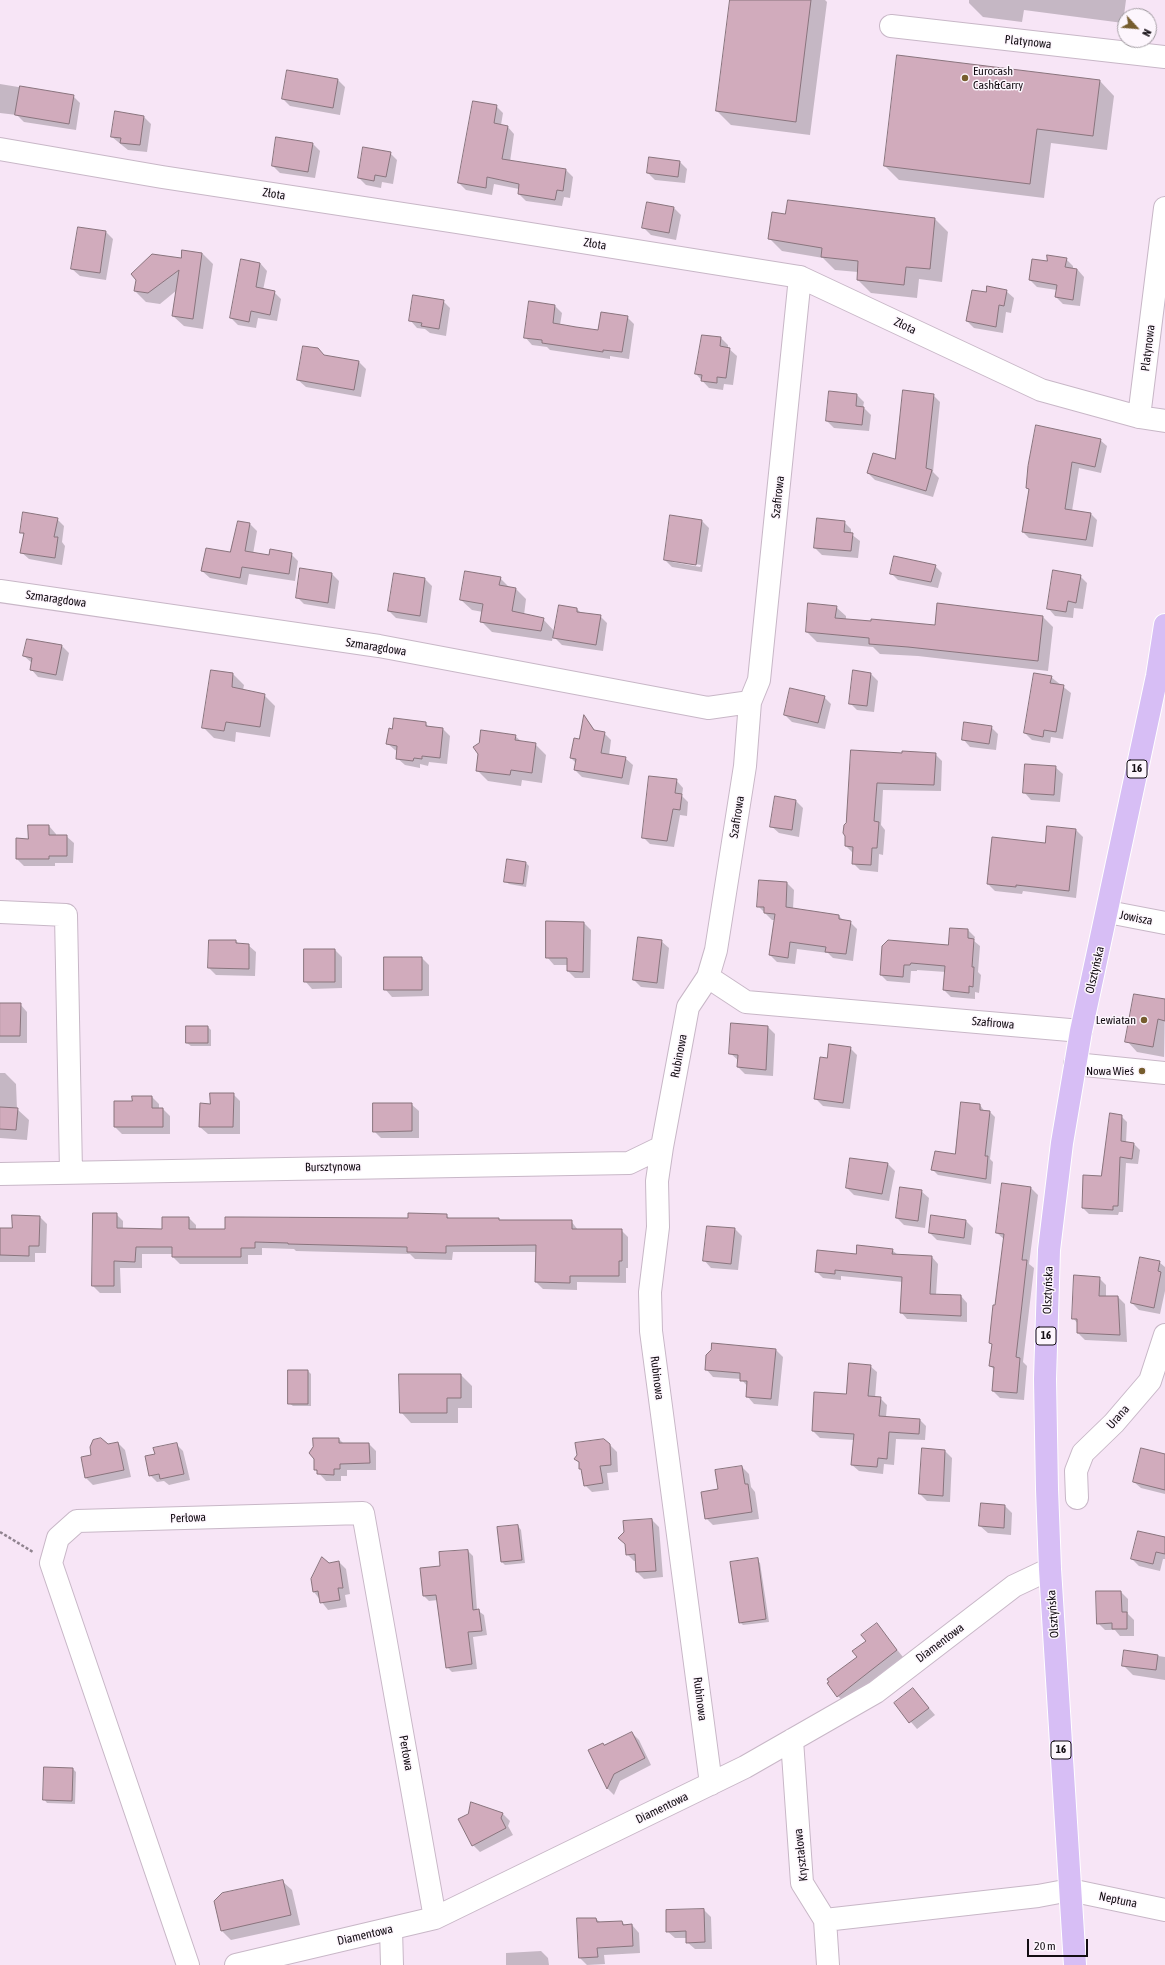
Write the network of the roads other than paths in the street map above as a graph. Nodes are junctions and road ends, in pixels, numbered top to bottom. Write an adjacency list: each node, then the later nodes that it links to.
1 (891, 26): 2 (street, Platynowa)
2 (1165, 58)
3 (0, 149): 5 (street, Złota)
4 (1165, 208): 6 (street, Platynowa)
5 (800, 277): 6 (street, Złota); 10 (street, Szafirowa)
6 (1139, 417): 7 (street, Złota)
7 (1165, 421)
8 (0, 591): 10 (street, Szmaragdowa)
9 (1165, 625): 12 (main road, Olsztyńska / 16)
10 (750, 702): 14 (street, Szafirowa)
11 (0, 912): 19 (street)
12 (1108, 912): 13 (street, Jowisza); 15 (main road, Olsztyńska / 16)
13 (1165, 923)
14 (708, 977): 15 (street, Szafirowa); 18 (street, Rubinowa)
15 (1081, 1031): 16 (main road, Olsztyńska / 16)
16 (1075, 1064): 17 (street); 23 (main road, Olsztyńska / 16)
17 (1165, 1073)
18 (662, 1147): 19 (street, Bursztynowa); 25 (street, Rubinowa)
19 (71, 1172): 20 (street, Bursztynowa)
20 (0, 1174)
21 (1165, 1335): 22 (street, Urana)
22 (1077, 1498)
23 (1050, 1569): 24 (street, Diamentowa); 26 (main road, Olsztyńska / 16)
24 (792, 1740): 25 (street, Diamentowa); 29 (street, Kryształowa)
25 (711, 1784): 28 (street, Diamentowa)
26 (1070, 1890): 27 (street, Neptuna); 29 (street); 35 (main road, Olsztyńska / 16)
27 (1165, 1910)
28 (435, 1918): 30 (street, Diamentowa); 31 (street, Perłowa)
29 (825, 1920): 34 (street, Kryształowa)
30 (391, 1929): 32 (street, Diamentowa); 33 (street)
31 (188, 1965)
32 (236, 1965)
33 (392, 1965)
34 (828, 1965)
35 (1075, 1965)

